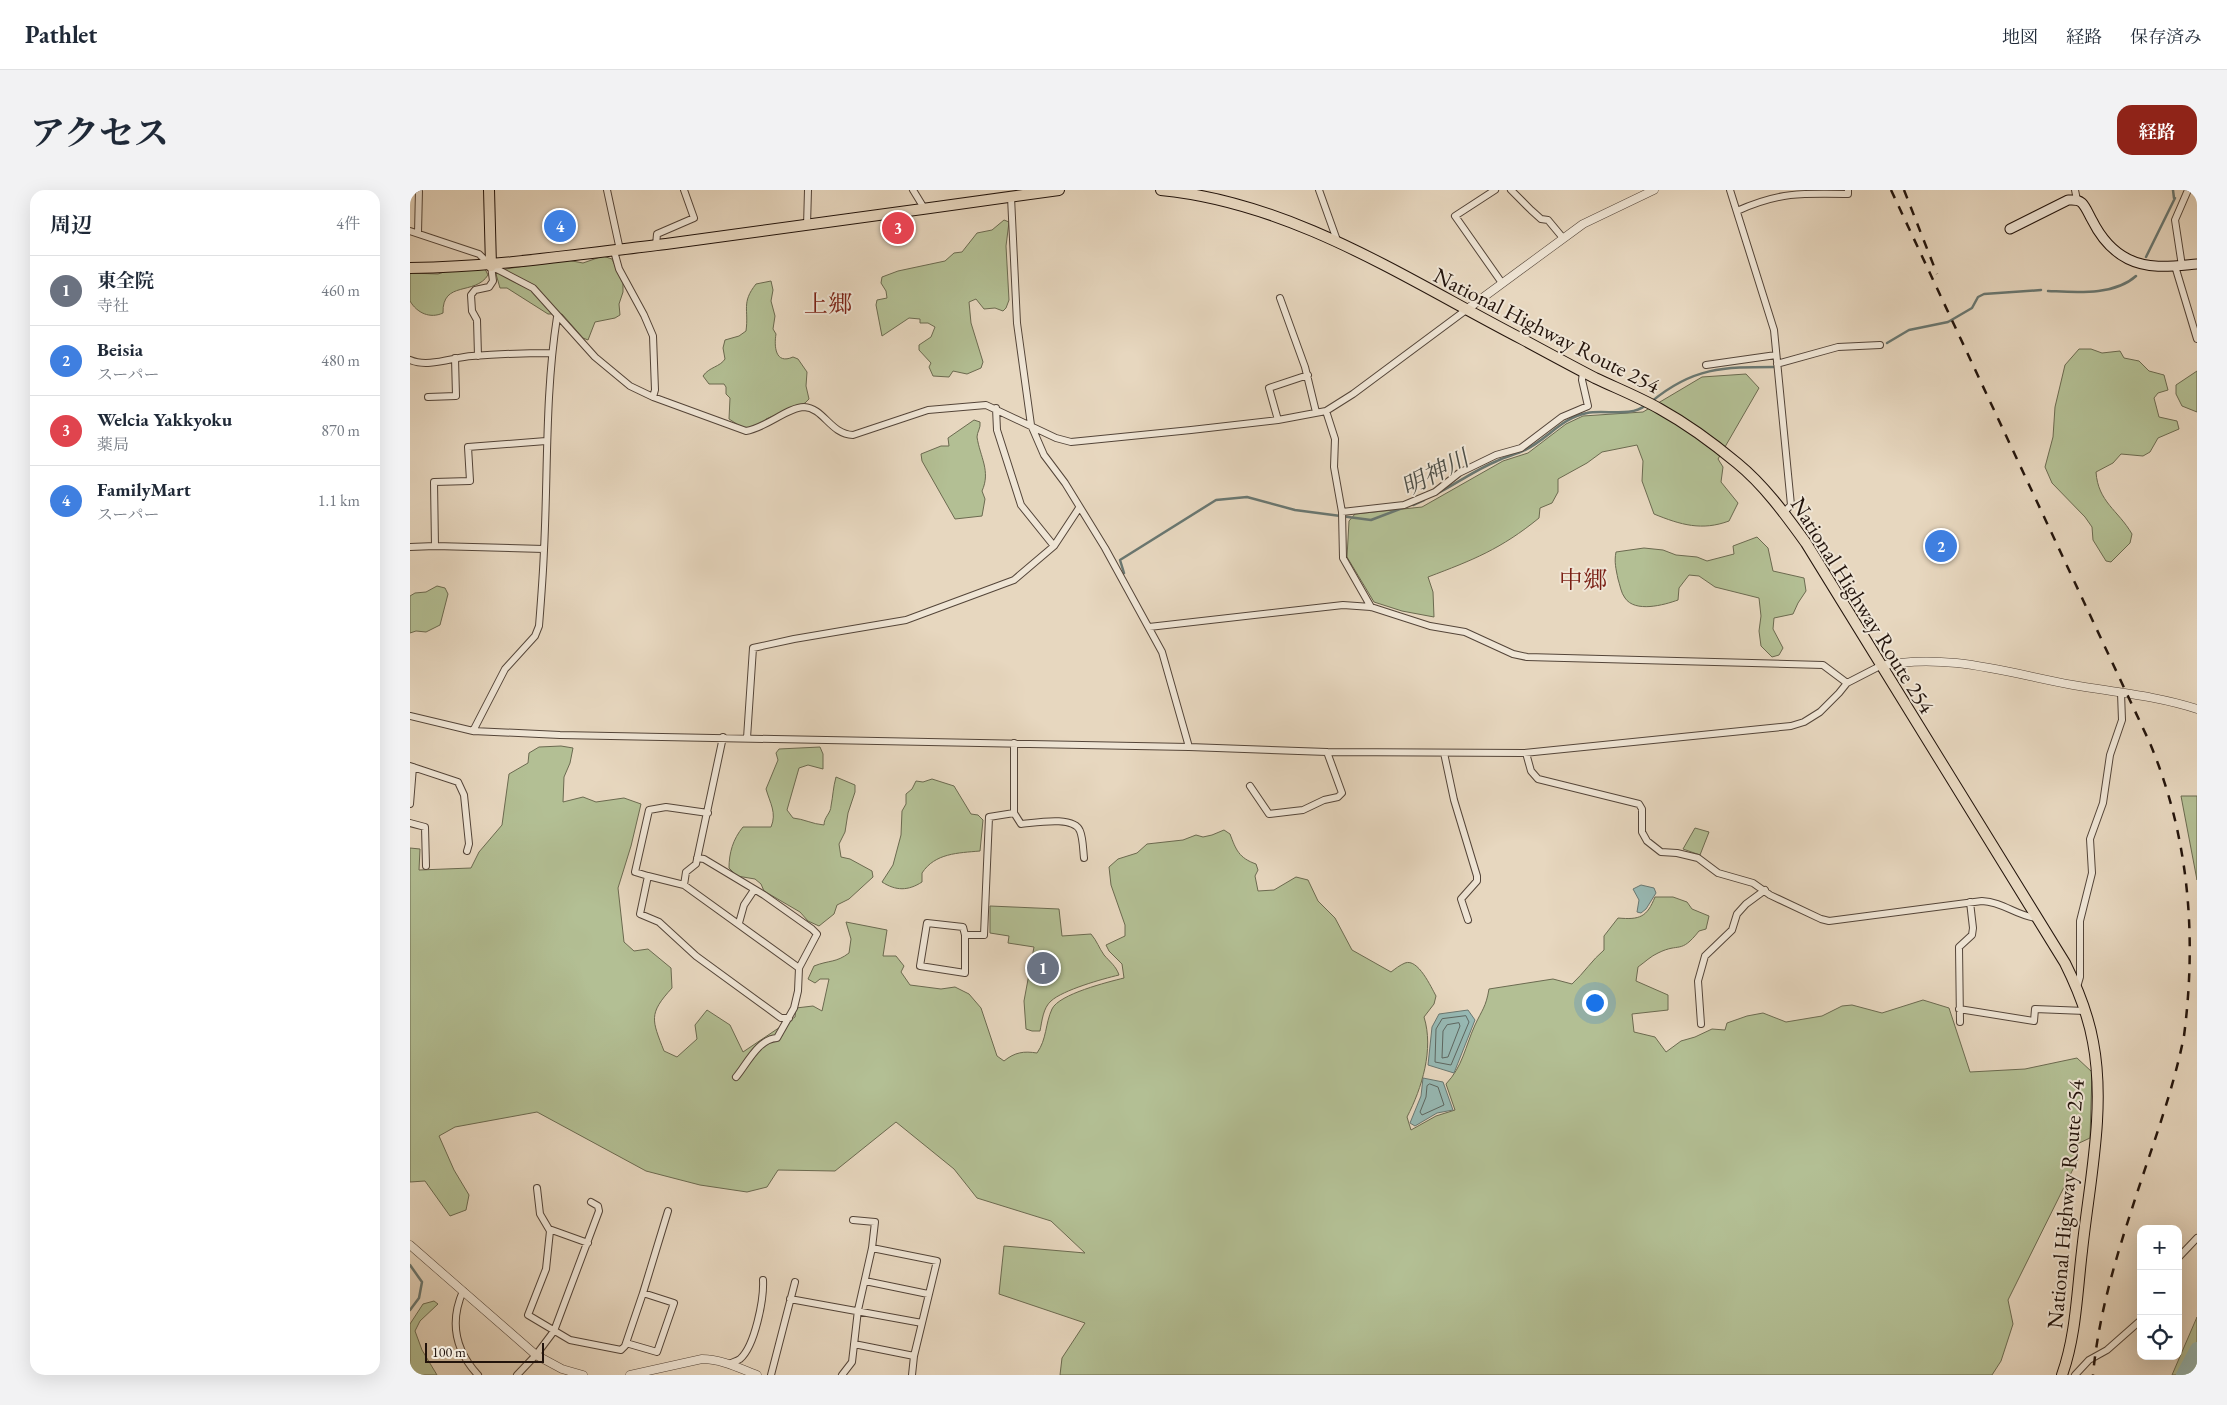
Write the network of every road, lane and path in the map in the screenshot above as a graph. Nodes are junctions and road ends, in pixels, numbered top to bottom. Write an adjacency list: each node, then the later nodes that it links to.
1 (419, 190): 23 (street)
2 (489, 190): 29 (main road)
3 (607, 190): 27 (street)
4 (684, 190): 26 (street)
5 (808, 190): 20 (street)
6 (913, 190): 18 (street)
7 (1052, 190): 17 (main road)
8 (1161, 190): 25 (main road, National Highway Route 254)
9 (1319, 190): 25 (street)
10 (1495, 190): 32 (street)
11 (1511, 190): 24 (street)
12 (1654, 190): 24 (street)
13 (1730, 190): 19 (street)
14 (1848, 190): 19 (street)
15 (2188, 190): 30 (street)
16 (2076, 195): 21 (main road); 30 (main road)
17 (1011, 197): 18 (main road); 53 (street)
18 (924, 208): 20 (main road)
19 (1737, 211): 40 (street)
20 (808, 226): 26 (main road)
21 (2010, 229)
22 (410, 231): 23 (street)
23 (418, 233): 29 (street)
24 (1564, 238): 32 (street)
25 (1338, 243): 34 (main road, National Highway Route 254)
26 (656, 245): 27 (main road)
27 (617, 250): 29 (main road); 48 (street)
28 (2197, 264): 30 (main road)
29 (491, 266): 31 (main road); 35 (street); 39 (street)
30 (2178, 266): 36 (street)
31 (410, 268)
32 (1502, 283): 34 (street)
33 (1280, 298): 46 (street)
34 (1466, 310): 45 (main road, National Highway Route 254); 50 (street)
35 (557, 317): 38 (street); 48 (street)
36 (2197, 339)
37 (1880, 345): 43 (street)
38 (552, 352): 39 (street); 54 (street)
39 (478, 356): 41 (street)
40 (1776, 356): 43 (street); 44 (street)
41 (456, 358): 42 (street); 47 (street)
42 (410, 360)
43 (1777, 364): 56 (street)
44 (1706, 365)
45 (1583, 372): 56 (main road, National Highway Route 254); 57 (street)
46 (1308, 375): 51 (street); 52 (street)
47 (428, 397)
48 (654, 397): 49 (street)
49 (996, 408): 53 (street); 59 (street)
50 (1326, 411): 51 (street); 57 (street)
51 (1316, 412): 52 (street)
52 (1278, 420): 53 (street)
53 (1031, 425): 55 (street)
54 (546, 441): 58 (street); 61 (street)
55 (1079, 508): 59 (street); 63 (street)
56 (1784, 512): 64 (main road, National Highway Route 254)
57 (1343, 517): 62 (street)
58 (435, 546): 60 (street); 61 (street)
59 (1054, 546): 71 (street)
60 (410, 547)
61 (544, 549): 69 (street)
62 (1370, 606): 63 (street); 65 (street)
63 (1149, 627): 73 (street)
64 (1880, 666): 65 (street); 66 (street); 92 (main road, National Highway Route 254)
65 (1847, 683): 76 (street)
66 (2121, 693): 67 (street); 97 (street)
67 (2197, 709)
68 (410, 716): 69 (street)
69 (473, 731): 70 (street)
70 (723, 737): 71 (street); 80 (street)
71 (747, 738): 72 (street)
72 (1014, 743): 73 (street); 81 (street)
73 (1189, 747): 74 (street)
74 (1327, 752): 75 (street); 78 (street)
75 (1444, 753): 76 (street); 93 (street)
76 (1526, 753): 90 (street)
77 (412, 767): 79 (street); 83 (street)
78 (1250, 786)
79 (410, 804)
80 (708, 813): 84 (street); 87 (street)
81 (1014, 813): 85 (street); 95 (street)
82 (410, 823): 86 (street)
83 (467, 851)
84 (697, 858): 88 (street); 89 (street)
85 (1084, 858)
86 (426, 866)
87 (648, 876): 88 (street); 100 (street)
88 (684, 885): 94 (street)
89 (754, 890): 94 (street); 96 (street)
90 (1764, 890): 91 (street); 102 (street)
91 (1970, 902): 92 (street); 98 (street)
92 (2037, 918): 97 (main road, National Highway Route 254)
93 (1468, 920)
94 (739, 923): 96 (street)
95 (965, 936): 95 (street)
96 (799, 968): 100 (street)
97 (2077, 988): 99 (main road, National Highway Route 254)
98 (1959, 1009): 99 (street); 101 (street)
99 (2085, 1012): 139 (main road, National Highway Route 254)
100 (789, 1018): 103 (street)
101 (1960, 1022)
102 (1701, 1024)
103 (736, 1077)
104 (537, 1188): 108 (street)
105 (592, 1202): 110 (street)
106 (668, 1211): 118 (street)
107 (853, 1220): 112 (street)
108 (549, 1228): 110 (street); 124 (street)
109 (2197, 1238): 113 (street)
110 (588, 1243): 124 (street)
111 (410, 1245): 117 (street)
112 (872, 1248): 115 (street); 119 (street)
113 (2182, 1254)
114 (763, 1280): 129 (street)
115 (865, 1280): 119 (street); 121 (street)
116 (795, 1282): 120 (street)
117 (463, 1292): 127 (street); 131 (street)
118 (643, 1293): 125 (street); 125 (street)
119 (928, 1294): 122 (street)
120 (790, 1299): 121 (street); 136 (street)
121 (858, 1310): 122 (street); 126 (street)
122 (922, 1323): 128 (street)
123 (2137, 1324): 140 (street)
124 (554, 1331): 125 (street); 127 (street)
125 (626, 1343)
126 (854, 1344): 128 (street); 137 (street)
127 (536, 1355): 132 (street); 133 (street)
128 (914, 1356): 138 (street)
129 (730, 1364): 130 (street); 135 (street)
130 (655, 1373): 134 (street)
131 (478, 1375)
132 (516, 1375)
133 (583, 1375)
134 (630, 1375)
135 (757, 1375)
136 (771, 1375)
137 (842, 1375)
138 (912, 1375)
139 (2062, 1375)
140 (2075, 1375)

